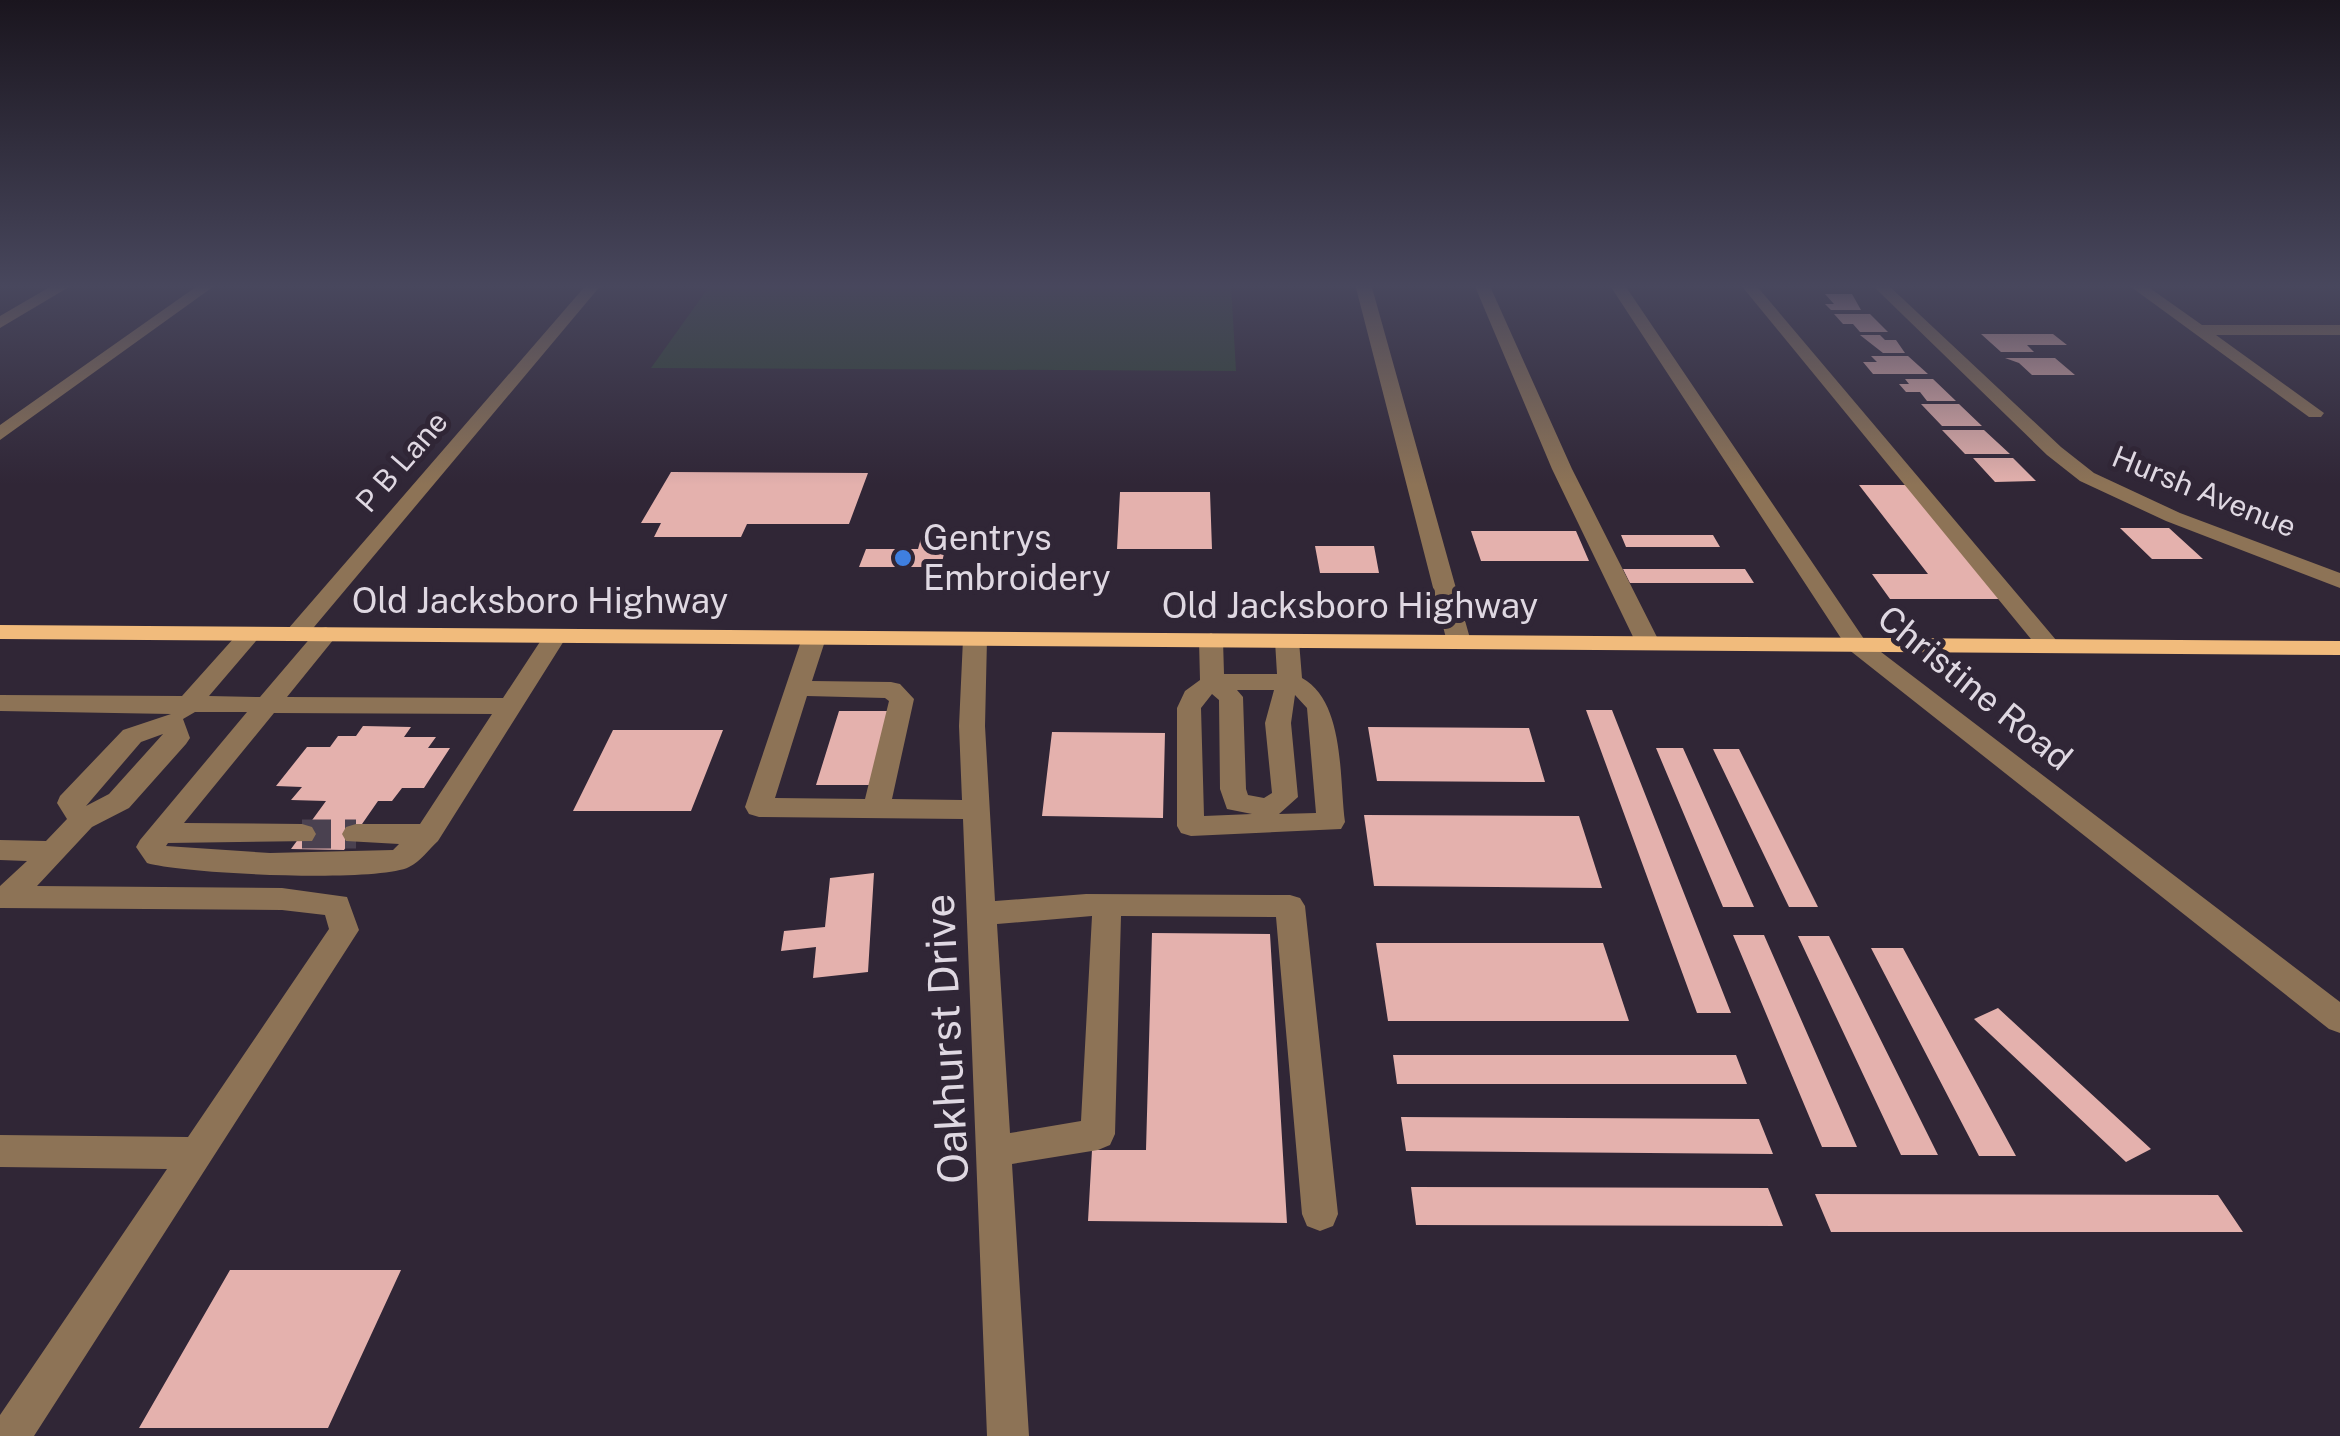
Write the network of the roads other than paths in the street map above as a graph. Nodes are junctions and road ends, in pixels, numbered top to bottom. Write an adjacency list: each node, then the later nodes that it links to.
1 (116, 351): 10 (street)
2 (538, 351): 14 (street, P B Lane)
3 (1382, 351): 21 (street)
4 (1510, 351): 22 (street)
5 (1661, 351): 23 (street, Christine Road)
6 (1803, 351): 24 (street)
7 (1948, 351): 11 (street, Hursh Avenue)
8 (2229, 351): 9 (street)
9 (2315, 413)
10 (0, 434)
11 (2340, 582)
12 (0, 632): 13 (main road, Old Jacksboro Highway)
13 (250, 634): 14 (main road, Old Jacksboro Highway); 32 (street)
14 (296, 634): 15 (main road, Old Jacksboro Highway)
15 (326, 634): 16 (main road, Old Jacksboro Highway); 30 (street)
16 (555, 636): 17 (main road, Old Jacksboro Highway); 31 (street)
17 (814, 638): 18 (main road, Old Jacksboro Highway); 28 (street)
18 (975, 638): 19 (main road, Old Jacksboro Highway); 34 (street, Oakhurst Drive)
19 (1212, 640): 20 (main road, Old Jacksboro Highway); 26 (street)
20 (1287, 641): 21 (main road, Old Jacksboro Highway); 27 (street)
21 (1459, 642): 22 (main road, Old Jacksboro Highway)
22 (1648, 643): 23 (main road, Old Jacksboro Highway)
23 (1856, 644): 24 (main road, Old Jacksboro Highway); 44 (street, Christine Road)
24 (2048, 645): 25 (main road, Old Jacksboro Highway)
25 (2340, 648)
26 (1212, 682): 27 (street); 27 (street); 27 (street)
27 (1290, 682)
28 (797, 688): 33 (street); 33 (street)
29 (0, 702): 32 (street)
30 (268, 704): 31 (street); 32 (street); 35 (street)
31 (510, 706): 38 (street)
32 (180, 713): 40 (street)
33 (876, 808): 34 (street)
34 (977, 810): 43 (street, Oakhurst Drive)
35 (160, 832): 36 (street); 38 (street)
36 (302, 834)
37 (356, 834): 38 (street)
38 (428, 834)
39 (0, 850): 40 (street)
40 (53, 851): 41 (street)
41 (5, 897): 47 (street)
42 (1108, 905): 43 (street); 46 (street); 48 (street)
43 (982, 914): 46 (street, Oakhurst Drive)
44 (2340, 1020)
45 (0, 1151): 47 (street)
46 (994, 1152): 50 (street, Oakhurst Drive)
47 (197, 1153): 49 (street)
48 (1320, 1214)
49 (10, 1436)
50 (1008, 1436)

